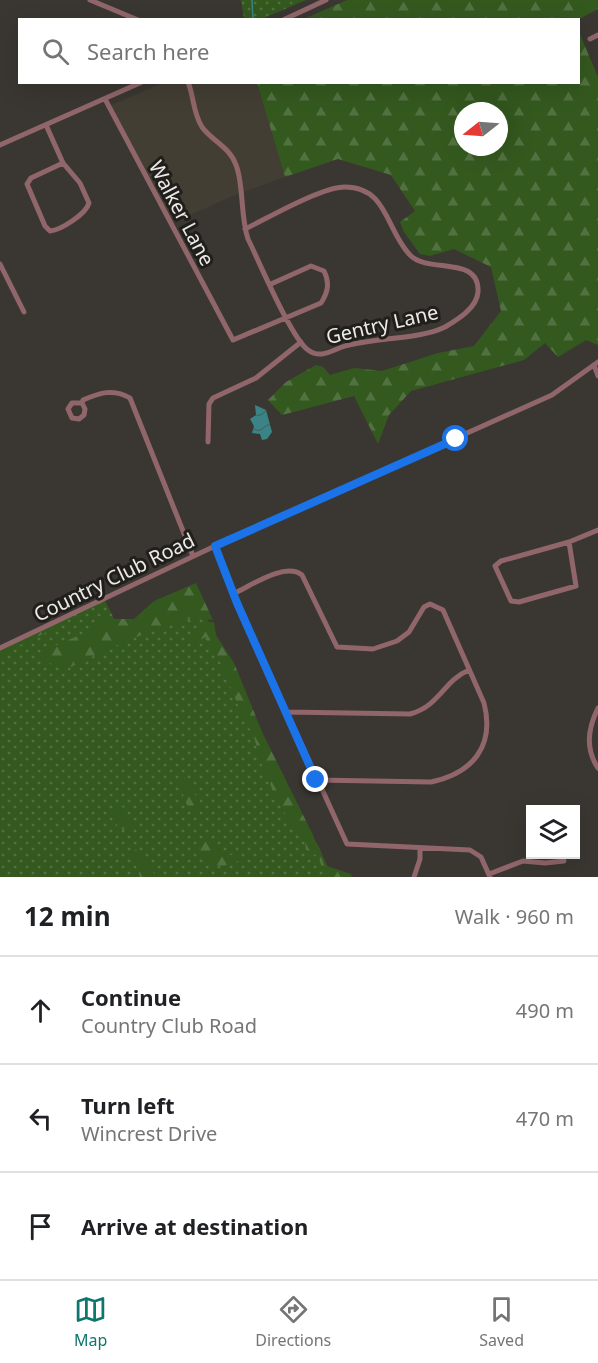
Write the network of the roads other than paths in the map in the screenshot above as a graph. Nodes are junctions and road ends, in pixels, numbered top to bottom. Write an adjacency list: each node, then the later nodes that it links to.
1 (90, 0): 3 (street)
2 (326, 0): 4 (street)
3 (133, 18)
4 (287, 18)
5 (598, 35): 6 (street)
6 (590, 39)
7 (138, 84): 9 (street)
8 (188, 84): 13 (street, Gentry Lane)
9 (105, 99): 10 (street); 17 (street, Walker Lane)
10 (46, 125): 11 (street); 12 (street)
11 (0, 145)
12 (63, 163): 12 (street)
13 (245, 229): 15 (street, Gentry Lane); 18 (street, Gentry Lane)
14 (0, 264): 16 (street)
15 (271, 284): 17 (street, Gentry Lane); 17 (street)
16 (24, 312)
17 (287, 318): 18 (street, Gentry Lane)
18 (301, 342): 22 (street)
19 (596, 364): 20 (street); 25 (street, Country Club Road)
20 (598, 376)
21 (82, 403): 26 (street)
22 (208, 442)
23 (598, 530): 24 (street)
24 (569, 543): 24 (street)
25 (215, 546): 26 (street, Country Club Road); 27 (street)
26 (193, 556): 28 (street, Country Club Road)
27 (235, 593): 29 (street); 31 (street)
28 (0, 648)
29 (469, 670): 31 (street); 33 (street)
30 (598, 708): 32 (street)
31 (286, 712): 33 (street)
32 (598, 768)
33 (316, 780): 34 (street)
34 (420, 849): 36 (street); 37 (street)
35 (564, 861): 36 (street)
36 (490, 876)
37 (414, 877)

